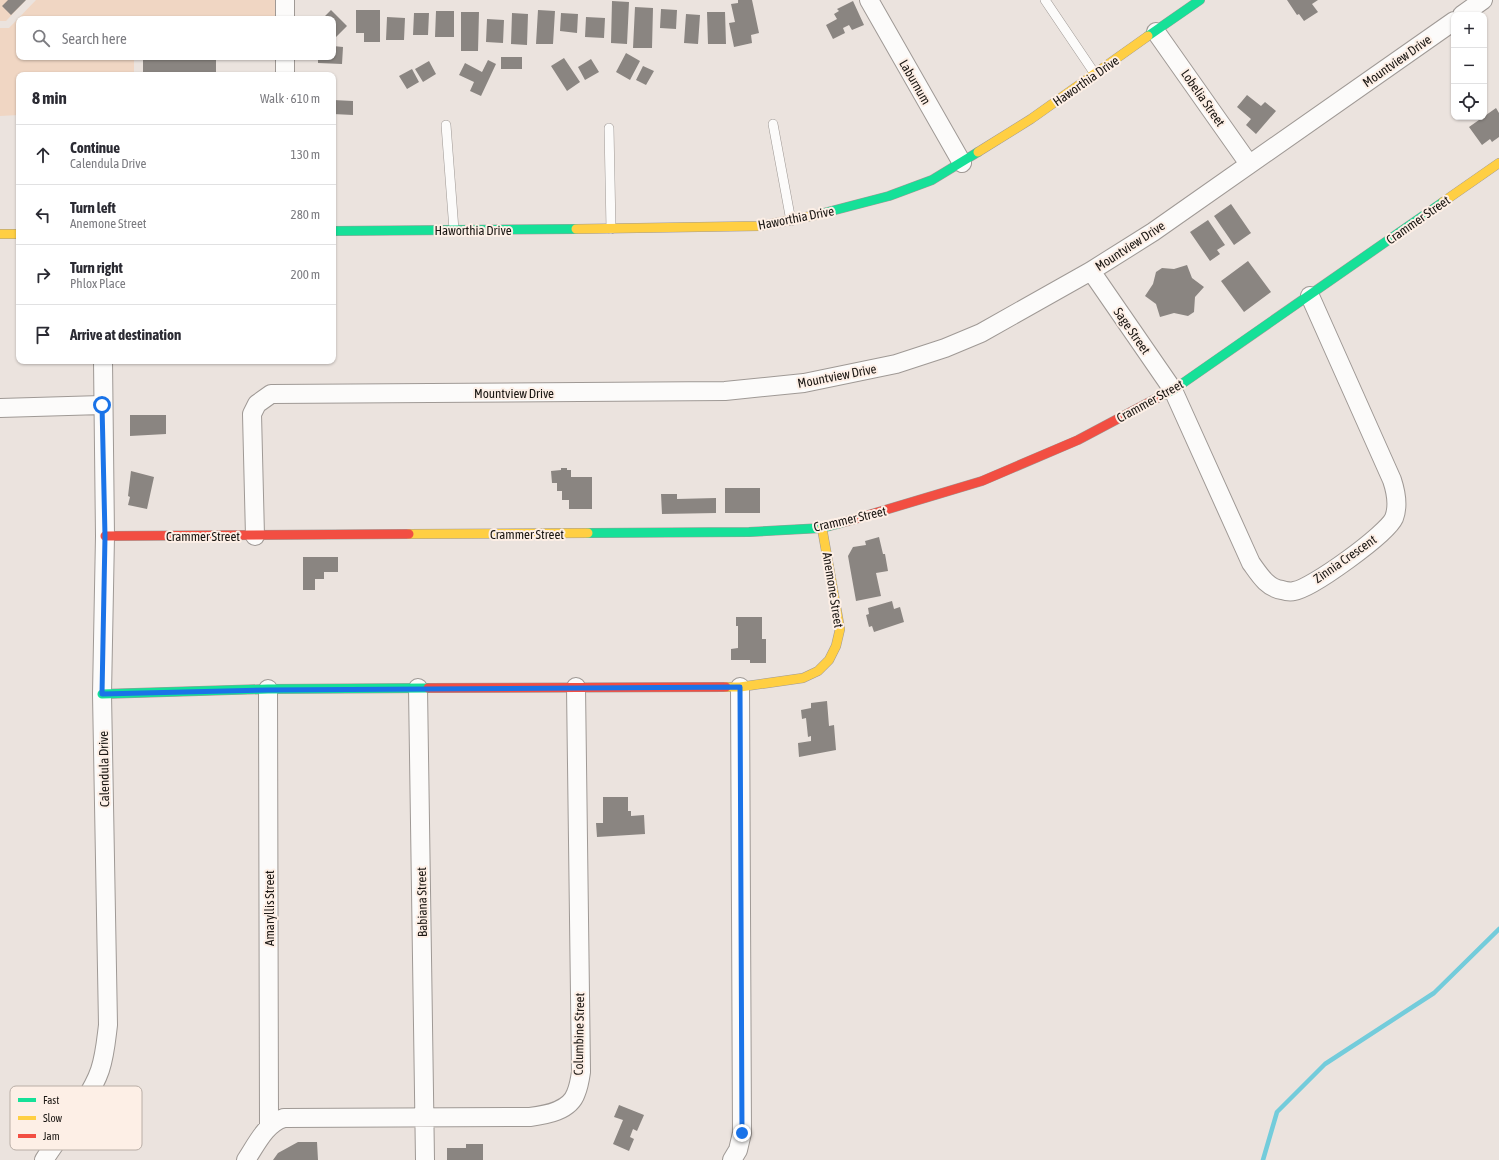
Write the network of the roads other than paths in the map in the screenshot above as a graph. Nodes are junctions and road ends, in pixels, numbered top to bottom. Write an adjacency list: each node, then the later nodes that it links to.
1 (285, 0): 7 (street)
2 (869, 0): 16 (street, Laburnum)
3 (1045, 0): 12 (lane)
4 (1200, 0): 9 (street, Haworthia Drive)
5 (1483, 0): 6 (street)
6 (1466, 12)
7 (285, 16)
8 (1451, 23): 18 (street, Mountview Drive)
9 (1156, 32): 12 (street, Haworthia Drive); 18 (street, Lobelia Street)
10 (285, 60): 11 (street)
11 (285, 72)
12 (1095, 74): 16 (street, Haworthia Drive)
13 (773, 124): 19 (lane)
14 (446, 125): 21 (lane)
15 (610, 128): 20 (lane)
16 (962, 163): 19 (street, Haworthia Drive)
17 (1499, 163): 26 (street, Crammer Street)
18 (1249, 164): 25 (street, Mountview Drive)
19 (791, 221): 20 (street, Haworthia Drive)
20 (611, 229): 21 (street, Haworthia Drive)
21 (454, 230): 22 (street, Haworthia Drive)
22 (336, 231)
23 (0, 234): 24 (street)
24 (16, 234)
25 (1092, 271): 28 (street, Sage Street); 33 (street, Mountview Drive)
26 (1310, 296): 28 (street, Crammer Street); 28 (street, Zinnia Crescent)
27 (103, 364): 29 (street, Calendula Drive)
28 (1173, 390): 31 (street, Crammer Street)
29 (102, 405): 30 (street); 32 (street, Calendula Drive)
30 (0, 408)
31 (822, 528): 33 (street, Crammer Street); 35 (street, Anemone Street)
32 (105, 536): 33 (street, Crammer Street); 38 (street, Calendula Drive)
33 (255, 536)
34 (576, 687): 35 (street, Anemone Street); 36 (street, Anemone Street); 40 (street, Columbine Street)
35 (740, 687): 46 (street)
36 (418, 688): 37 (street, Anemone Street); 40 (street, Babiana Street)
37 (268, 690): 38 (street, Anemone Street); 41 (street, Amaryllis Street)
38 (102, 694): 39 (street, Calendula Drive)
39 (92, 1086)
40 (425, 1116): 41 (street, Columbine Street); 45 (street, Babiana Street)
41 (269, 1126): 44 (street)
42 (51, 1150): 43 (street, Calendula Drive)
43 (44, 1160)
44 (246, 1160)
45 (425, 1160)
46 (732, 1160)

